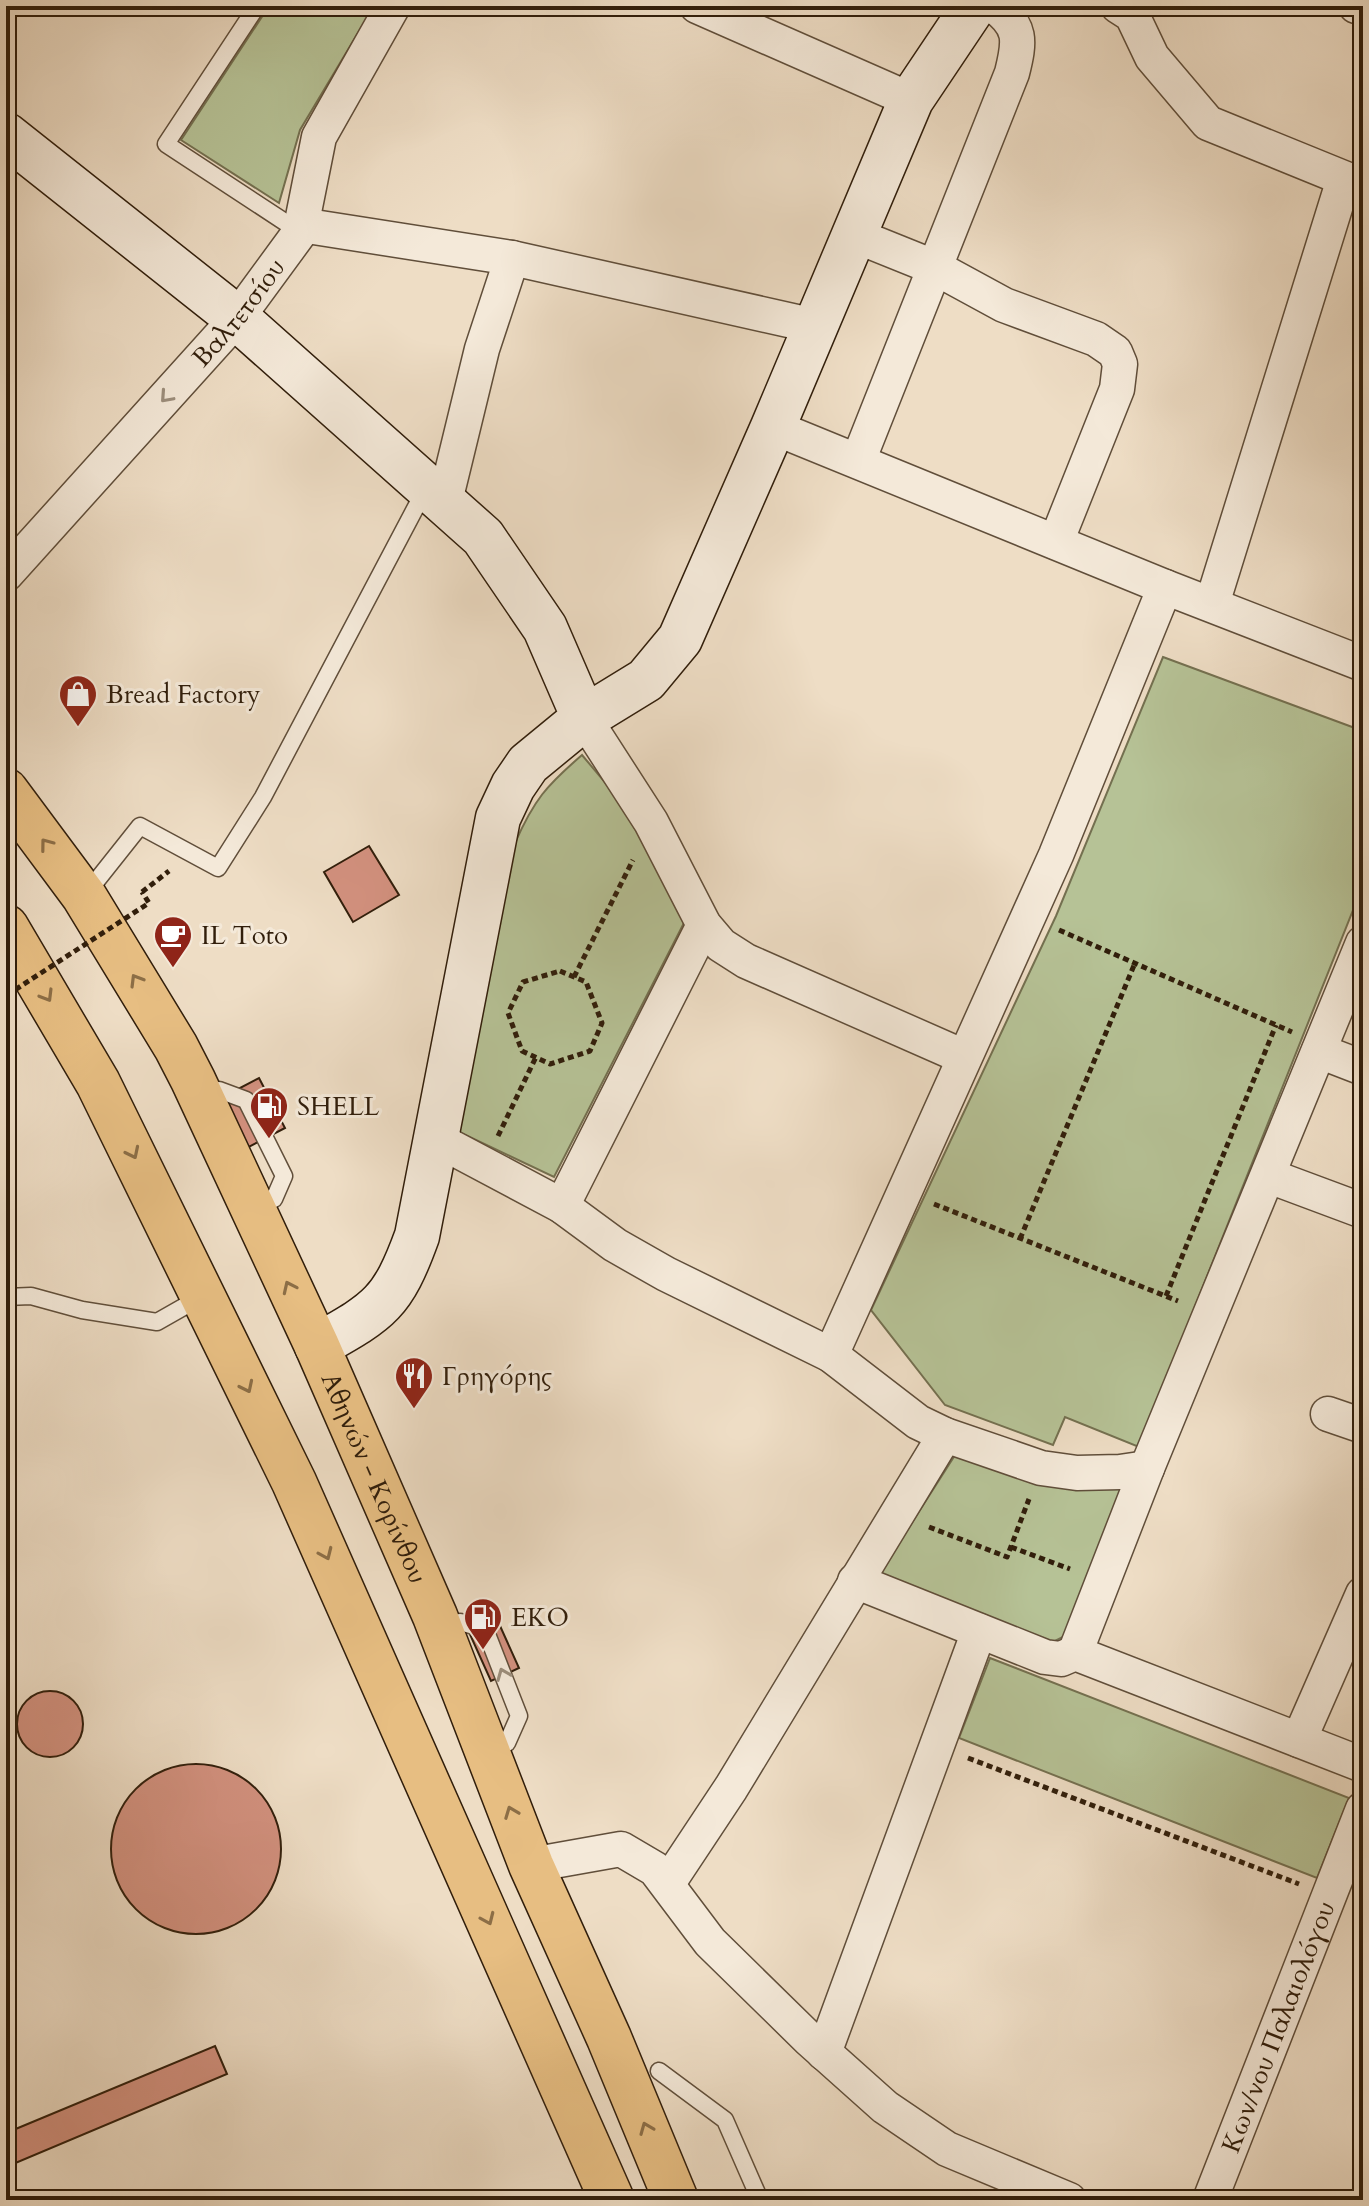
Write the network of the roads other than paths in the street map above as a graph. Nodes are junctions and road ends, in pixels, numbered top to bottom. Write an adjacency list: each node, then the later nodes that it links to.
1 (257, 6): 12 (lane)
2 (393, 6): 12 (street, Βαλτετσίου)
3 (697, 6): 9 (street)
4 (974, 6): 9 (street)
5 (994, 6): 15 (street)
6 (1118, 6): 11 (street)
7 (1356, 6): 8 (street)
8 (1363, 8)
9 (911, 100): 13 (street)
10 (6, 135): 16 (street)
11 (1354, 182): 24 (street)
12 (300, 228): 14 (street); 16 (street, Βαλτετσίου)
13 (854, 235): 15 (street); 17 (street)
14 (512, 258): 17 (street); 20 (street)
15 (936, 268): 19 (street); 21 (street)
16 (237, 318): 20 (street); 22 (street, Βαλτετσίου, one-way to 22)
17 (815, 326): 18 (street)
18 (773, 427): 19 (street); 26 (street)
19 (858, 461): 21 (street)
20 (436, 494): 26 (street); 28 (lane)
21 (1056, 542): 23 (street)
22 (6, 574)
23 (1165, 587): 24 (street); 33 (street)
24 (1212, 604): 25 (street)
25 (1363, 664)
26 (584, 718): 29 (street); 36 (street)
27 (6, 791): 28 (highway, Αθηνών - Κορίνθου, one-way to 27)
28 (84, 896): 43 (highway, Αθηνών - Κορίνθου, one-way to 28)
29 (704, 925): 33 (street); 39 (street)
30 (6, 927): 41 (highway, one-way to 41)
31 (1363, 943): 32 (street)
32 (1321, 1048): 34 (street); 37 (street)
33 (964, 1057): 44 (street)
34 (1363, 1068)
35 (219, 1090): 38 (lane)
36 (436, 1139): 39 (street); 43 (street)
37 (1269, 1176): 40 (street); 48 (street)
38 (274, 1199)
39 (562, 1206): 44 (street)
40 (1363, 1211)
41 (202, 1296): 42 (lane); 62 (highway, one-way to 62)
42 (6, 1297)
43 (317, 1346): 58 (highway, Αθηνών - Κορίνθου, one-way to 43)
44 (831, 1355): 47 (street)
45 (1328, 1414): 46 (street)
46 (1363, 1426)
47 (945, 1435): 48 (street); 49 (street)
48 (1147, 1468): 53 (street)
49 (855, 1581): 52 (street); 59 (street)
50 (1363, 1594): 54 (street)
51 (460, 1622): 55 (lane, one-way to 51)
52 (979, 1631): 53 (street); 60 (street)
53 (1075, 1653): 54 (street)
54 (1299, 1740): 56 (street)
55 (507, 1743)
56 (1363, 1765)
57 (1363, 1809): 66 (street, Κων/νου Παλαιολόγου)
58 (531, 1865): 59 (street); 63 (highway, Αθηνών - Κορίνθου, one-way to 58)
59 (668, 1883): 60 (street)
60 (824, 2053): 65 (street)
61 (659, 2071): 64 (lane)
62 (612, 2200)
63 (676, 2200)
64 (760, 2200)
65 (1069, 2200)
66 (1210, 2200)

